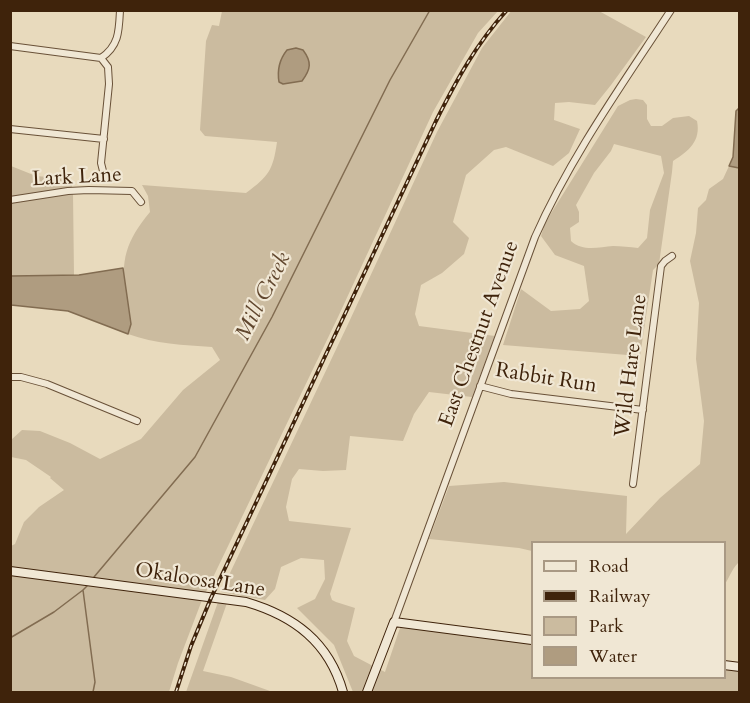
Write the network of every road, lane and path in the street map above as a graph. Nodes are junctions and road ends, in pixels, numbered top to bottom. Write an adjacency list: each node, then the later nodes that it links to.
1 (120, 10): 4 (street)
2 (671, 10): 12 (street, East Chestnut Avenue)
3 (10, 46): 4 (street)
4 (100, 58): 6 (street)
5 (10, 129): 6 (street)
6 (104, 139): 7 (street)
7 (103, 171)
8 (10, 200): 9 (street, Lark Lane)
9 (141, 201)
10 (672, 256): 13 (street, Wild Hare Lane)
11 (10, 377): 14 (street)
12 (480, 386): 13 (street, Rabbit Run); 17 (street, East Chestnut Avenue)
13 (643, 410): 15 (street, Wild Hare Lane)
14 (137, 421)
15 (633, 484)
16 (10, 571): 19 (street, Okaloosa Lane)
17 (393, 622): 18 (street); 20 (street, East Chestnut Avenue)
18 (531, 640)
19 (343, 693)
20 (367, 693)

